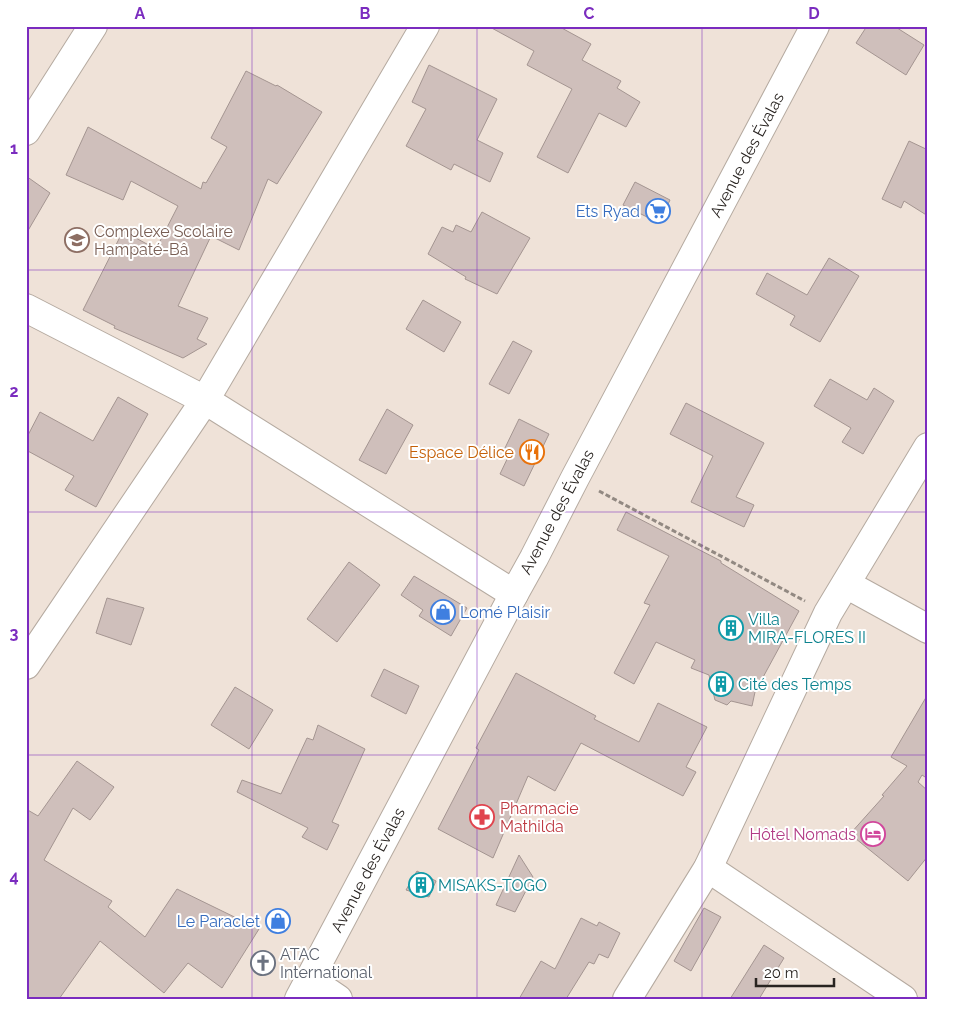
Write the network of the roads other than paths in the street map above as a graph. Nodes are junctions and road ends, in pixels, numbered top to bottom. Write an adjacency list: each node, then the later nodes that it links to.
1 (93, 26): 4 (street)
2 (425, 26): 6 (street)
3 (815, 26): 9 (street, Avenue des Évalas)
4 (26, 131)
5 (26, 308): 6 (street)
6 (205, 400): 9 (street); 11 (street)
7 (928, 447): 8 (street)
8 (846, 584): 10 (street); 12 (street)
9 (514, 594): 13 (street, Avenue des Évalas)
10 (928, 629)
11 (26, 665)
12 (708, 868): 15 (street); 16 (street)
13 (305, 989): 14 (street)
14 (338, 999)
15 (627, 999)
16 (903, 999)

